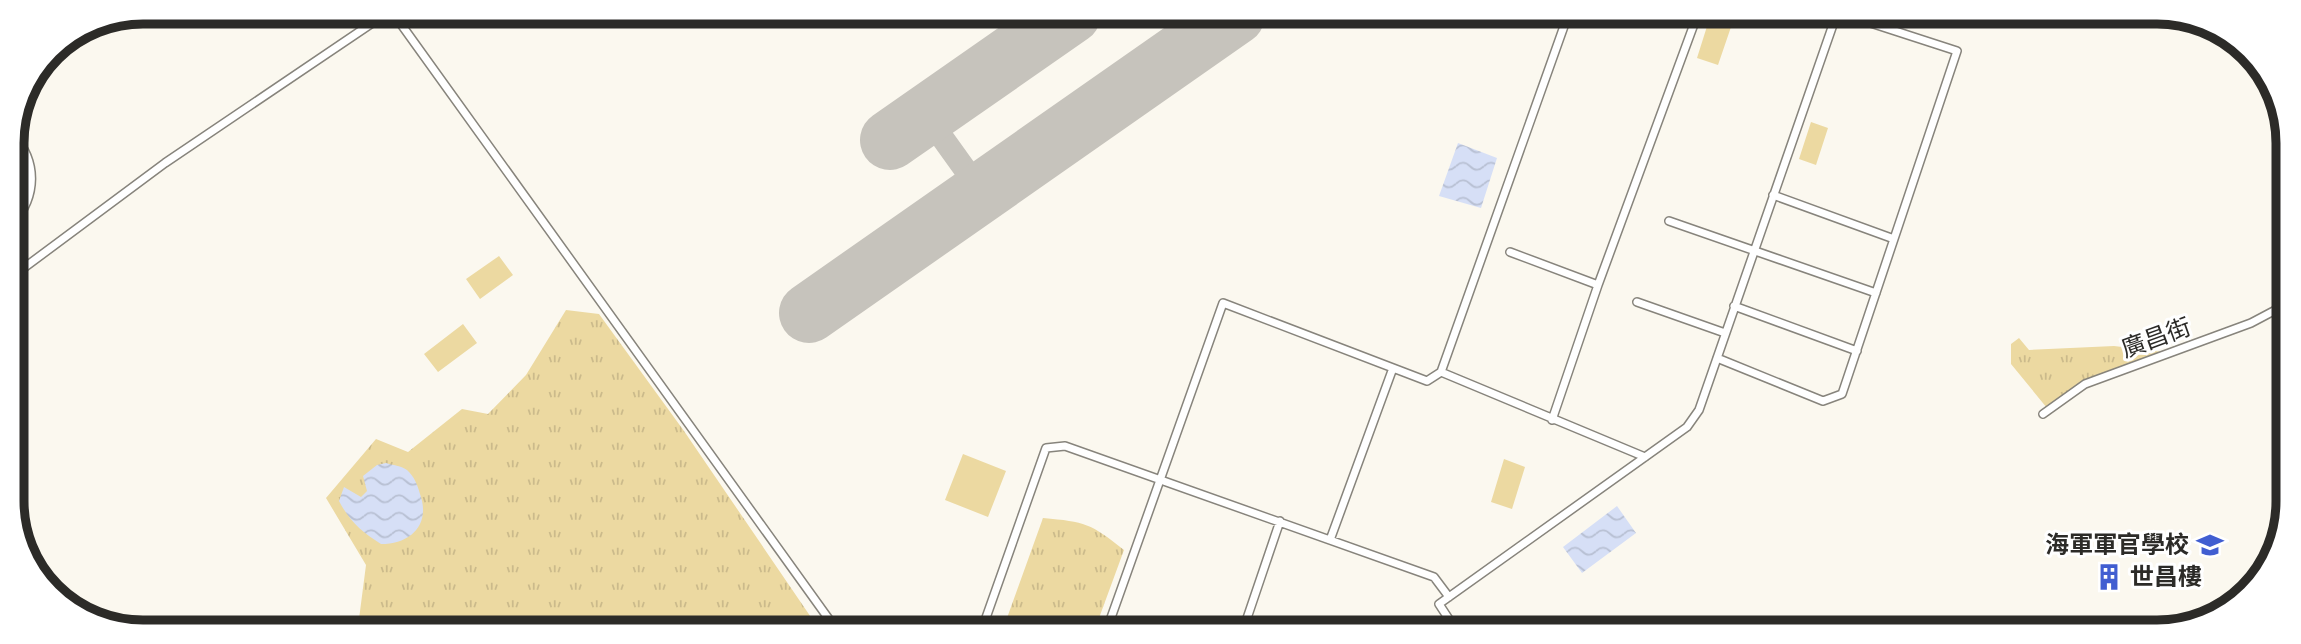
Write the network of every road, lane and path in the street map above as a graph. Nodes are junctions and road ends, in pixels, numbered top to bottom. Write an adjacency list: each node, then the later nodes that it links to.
1 (371, 24): 14 (street)
2 (401, 24): 34 (street)
3 (1565, 24): 24 (street)
4 (1694, 24): 15 (street)
5 (1833, 24): 8 (street)
6 (1874, 24): 11 (street)
7 (25, 152): 9 (street)
8 (1773, 195): 11 (street); 12 (street)
9 (25, 208)
10 (1669, 221): 12 (street)
11 (1894, 239): 16 (street)
12 (1754, 251): 16 (street); 18 (street)
13 (1510, 253): 15 (street)
14 (25, 267)
15 (1598, 285): 26 (street)
16 (1876, 293): 21 (street)
17 (1637, 302): 20 (street)
18 (1734, 306): 20 (street); 21 (street)
19 (2276, 310): 25 (street, 廣昌街)
20 (1725, 333): 22 (street)
21 (1857, 351): 22 (street)
22 (1717, 358): 27 (street)
23 (1393, 368): 24 (street); 28 (street); 30 (street)
24 (1441, 372): 26 (street)
25 (2043, 414)
26 (1552, 420): 27 (street)
27 (1646, 457): 31 (street)
28 (1160, 480): 29 (street); 35 (street); 36 (street)
29 (1280, 521): 30 (street); 32 (street)
30 (1330, 540): 31 (street)
31 (1449, 597): 33 (street)
32 (1247, 619)
33 (1449, 619)
34 (829, 620)
35 (985, 620)
36 (1110, 620)

